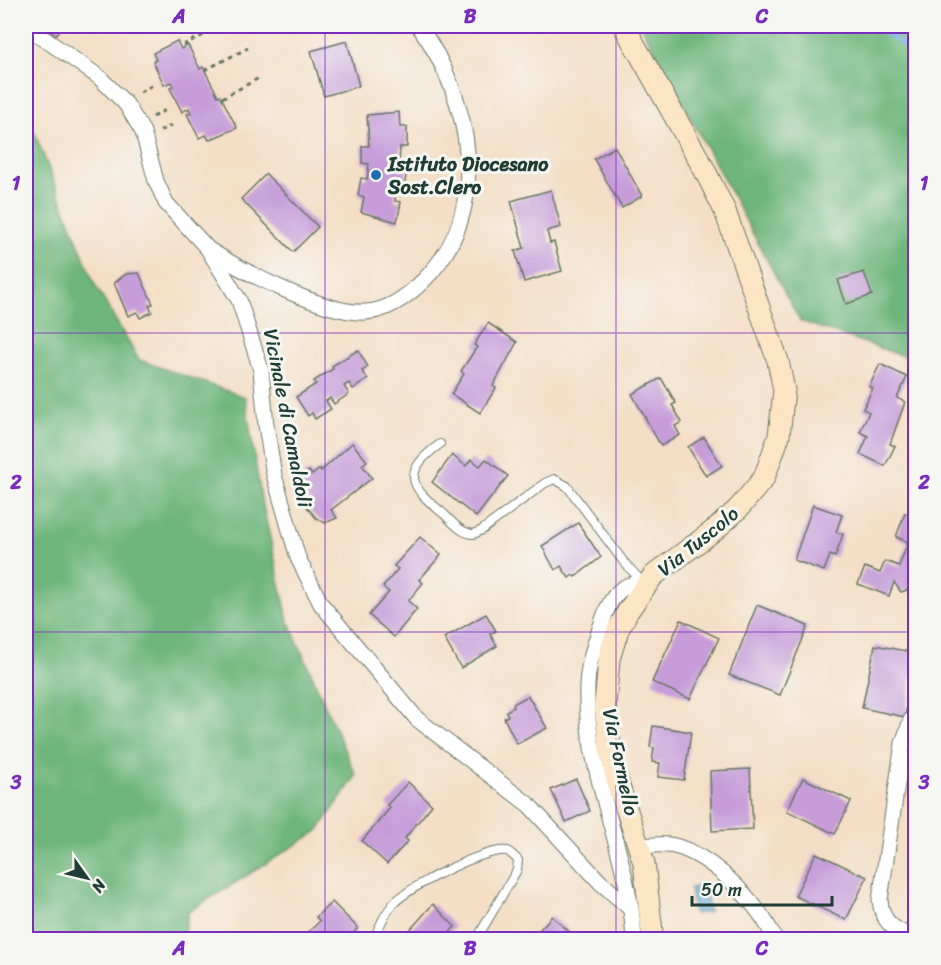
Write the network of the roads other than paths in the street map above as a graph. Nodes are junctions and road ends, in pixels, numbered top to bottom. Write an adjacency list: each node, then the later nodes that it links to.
1 (26, 26): 4 (street, Vicinale di Camaldoli)
2 (419, 26): 4 (street)
3 (624, 26): 6 (street, Via Tuscolo)
4 (208, 249): 9 (street, Vicinale di Camaldoli)
5 (440, 444): 6 (lane)
6 (645, 585): 8 (street, Via Tuscolo); 9 (street, Via Formello)
7 (911, 720): 15 (street)
8 (640, 846): 13 (street, Via Tuscolo); 14 (street)
9 (631, 909): 12 (street, Via Formello)
10 (374, 939): 11 (lane)
11 (476, 939)
12 (634, 939)
13 (653, 939)
14 (775, 939)
15 (915, 939)

